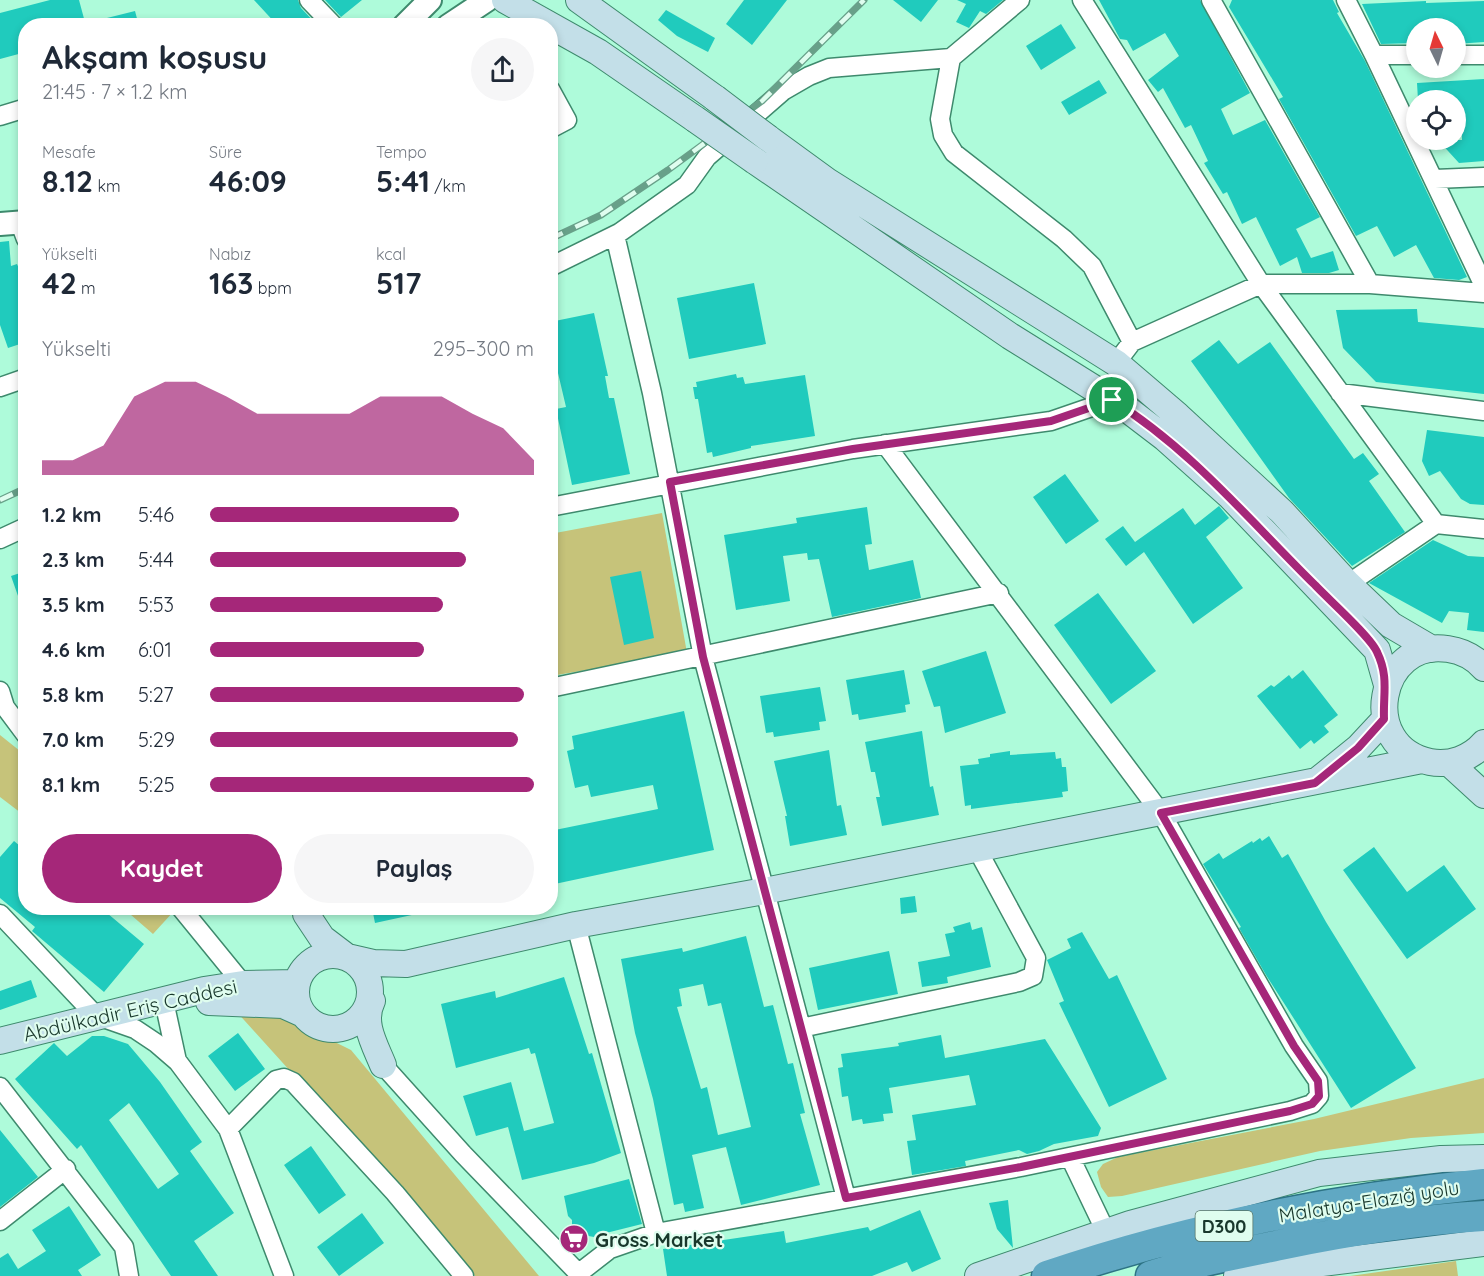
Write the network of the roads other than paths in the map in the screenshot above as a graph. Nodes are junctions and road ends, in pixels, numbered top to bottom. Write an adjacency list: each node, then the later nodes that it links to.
1 (309, 0): 10 (street)
2 (430, 0): 11 (street)
3 (487, 0): 12 (street)
4 (506, 0): 13 (main road, bridge)
5 (579, 0): 33 (main road, bridge)
6 (1020, 0): 19 (street)
7 (1082, 0): 28 (street)
8 (1211, 0): 29 (street)
9 (1346, 0): 18 (street)
10 (326, 18)
11 (412, 18)
12 (463, 18)
13 (538, 18)
14 (558, 29): 37 (main road, bridge)
15 (1406, 55): 18 (street)
16 (1466, 55): 17 (street)
17 (1484, 55)
18 (1374, 56): 25 (street)
19 (951, 58): 26 (street); 32 (street)
20 (558, 104): 23 (street)
21 (18, 110): 22 (street)
22 (0, 116)
23 (558, 125)
24 (1484, 177): 25 (street)
25 (1435, 179): 30 (street)
26 (615, 235): 27 (street); 40 (street)
27 (558, 263)
28 (1261, 284): 29 (street); 32 (street); 36 (street)
29 (1370, 284): 31 (street)
30 (1484, 286)
31 (1484, 293)
32 (1132, 342): 33 (street)
33 (1116, 363): 46 (main road)
34 (18, 381): 35 (street)
35 (0, 387)
36 (1340, 393): 38 (street); 42 (street)
37 (1112, 400): 39 (street); 52 (main road)
38 (1484, 411)
39 (885, 444): 40 (street); 47 (street)
40 (670, 482): 41 (street); 49 (street)
41 (558, 505)
42 (1436, 524): 43 (street); 46 (street)
43 (1484, 529)
44 (18, 531): 45 (street)
45 (0, 539)
46 (1348, 584): 48 (main road)
47 (999, 593): 49 (street); 61 (street)
48 (1432, 649): 50 (main road); 52 (main road)
49 (703, 657): 51 (street); 63 (street)
50 (1483, 665)
51 (558, 685)
52 (1387, 685): 54 (main road)
53 (0, 690): 55 (street)
54 (1384, 719): 57 (main road); 59 (main road)
55 (18, 724)
56 (1484, 743): 58 (main road)
57 (1422, 760): 58 (main road); 59 (main road)
58 (1449, 763): 60 (main road)
59 (1315, 783): 61 (main road)
60 (1484, 795)
61 (1161, 813): 62 (main road); 83 (street)
62 (977, 849): 63 (main road); 77 (street)
63 (764, 891): 68 (main road); 77 (street)
64 (0, 914): 75 (street)
65 (187, 915): 72 (street)
66 (305, 915): 71 (main road)
67 (307, 915): 69 (main road)
68 (576, 925): 70 (main road); 91 (street)
69 (347, 957): 70 (main road); 71 (main road); 74 (main road)
70 (406, 964): 74 (main road)
71 (300, 977): 72 (main road, Abdülkadir Eriş Caddesi); 76 (main road)
72 (243, 984): 73 (main road, Abdülkadir Eriş Caddesi)
73 (164, 1001): 75 (main road, Abdülkadir Eriş Caddesi); 76 (main road); 79 (street)
74 (367, 1010): 76 (main road); 80 (main road)
75 (95, 1015): 78 (main road, Abdülkadir Eriş Caddesi); 79 (street)
76 (313, 1021): 80 (main road)
77 (801, 1028): 87 (street)
78 (0, 1041)
79 (178, 1062): 82 (street)
80 (383, 1065): 94 (street)
81 (0, 1087): 85 (street)
82 (228, 1129): 96 (street); 97 (street)
83 (1070, 1157): 87 (street); 90 (street)
84 (1484, 1158): 90 (main road)
85 (66, 1169): 89 (street); 95 (street)
86 (1484, 1184): 99 (highway, Malatya-Elazığ yolu / D300)
87 (846, 1198): 91 (street)
88 (1484, 1216): 100 (highway, Malatya-Elazığ yolu / D300)
89 (0, 1221)
90 (1106, 1232): 98 (main road)
91 (656, 1233): 94 (street)
92 (1484, 1243): 93 (main road)
93 (1268, 1273): 101 (main road)
94 (580, 1274)
95 (129, 1276)
96 (284, 1276)
97 (464, 1276)
98 (978, 1276)
99 (1047, 1276)
100 (1151, 1276)
101 (1237, 1276)

